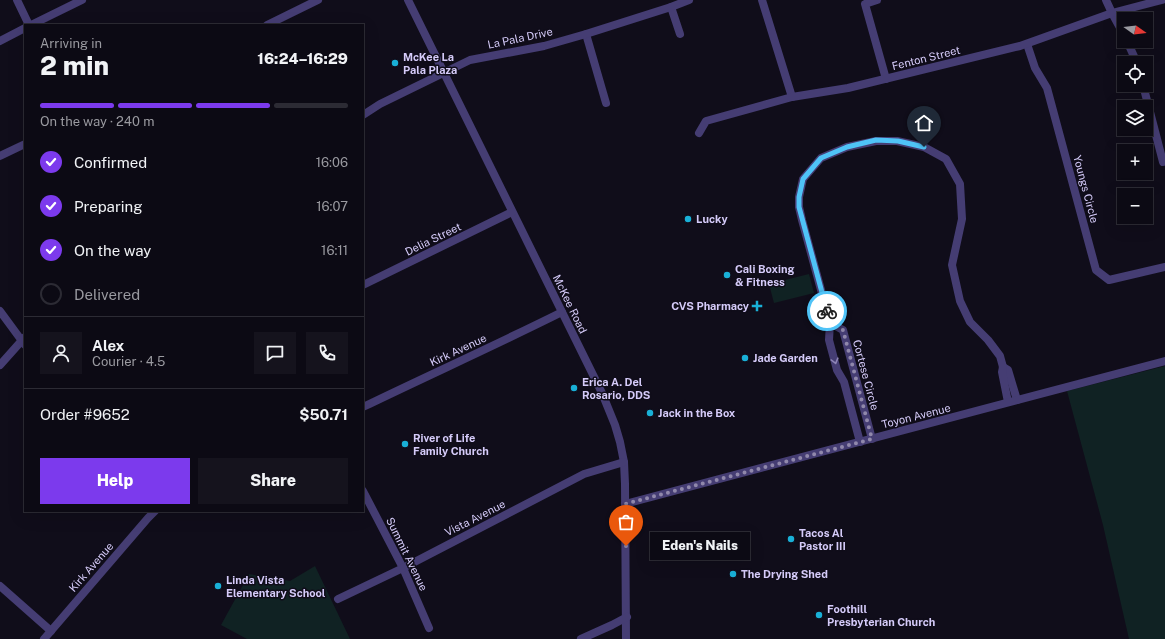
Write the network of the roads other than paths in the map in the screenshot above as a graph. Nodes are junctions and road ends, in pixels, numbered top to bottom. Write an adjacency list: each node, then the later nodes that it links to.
1 (17, 0): 13 (street)
2 (82, 0): 14 (street)
3 (318, 0): 15 (street)
4 (408, 0): 21 (street, McKee Road)
5 (689, 0): 10 (street, La Pala Drive)
6 (762, 0): 24 (street)
7 (878, 0): 22 (street)
8 (1106, 0): 11 (street)
9 (1162, 0): 11 (street, Fenton Street)
10 (671, 7): 17 (street, La Pala Drive); 18 (street)
11 (1112, 13): 12 (street); 20 (street, Fenton Street)
12 (1117, 22)
13 (29, 24)
14 (32, 24)
15 (269, 24)
16 (24, 29): 19 (street)
17 (586, 34): 21 (street, La Pala Drive); 25 (street)
18 (680, 34)
19 (0, 41)
20 (1027, 44): 22 (street, Fenton Street); 32 (street, Youngs Circle)
21 (444, 73): 26 (street, La Pala Drive); 31 (street, McKee Road)
22 (886, 79): 24 (street, Fenton Street)
23 (1145, 92): 30 (street)
24 (792, 97): 27 (street, Fenton Street)
25 (606, 103)
26 (364, 114)
27 (699, 133)
28 (24, 144): 29 (street)
29 (0, 156)
30 (1163, 162)
31 (512, 212): 33 (street, Delia Street); 35 (street, McKee Road)
32 (1165, 266)
33 (364, 285)
34 (0, 311): 37 (street)
35 (562, 312): 43 (street, Kirk Avenue); 46 (street, McKee Road)
36 (830, 323): 40 (street, Cortese Circle); 44 (street, Cortese Circle); 45 (street, Cortese Circle, one-way to 45)
37 (24, 341): 39 (street)
38 (1165, 361): 41 (street, Toyon Avenue)
39 (0, 365)
40 (1003, 367): 41 (street, Cortese Circle); 42 (street, Cortese Circle)
41 (1017, 400): 42 (street, Toyon Avenue)
42 (1008, 402): 44 (street, Toyon Avenue)
43 (364, 408)
44 (872, 439): 45 (street, Toyon Avenue)
45 (860, 442): 48 (street, Toyon Avenue)
46 (624, 462): 48 (street, McKee Road); 52 (street, Vista Avenue)
47 (364, 493): 52 (street, Summit Avenue)
48 (625, 504): 55 (street, McKee Road)
49 (143, 512): 51 (street)
50 (154, 512): 51 (street, Kirk Avenue)
51 (148, 518): 57 (street, Kirk Avenue)
52 (403, 568): 54 (street, Vista Avenue); 56 (street, Summit Avenue)
53 (0, 586): 57 (street)
54 (338, 599)
55 (626, 616): 59 (street); 60 (street, McKee Road)
56 (429, 628)
57 (51, 631): 58 (street, Kirk Avenue)
58 (44, 639)
59 (581, 639)
60 (626, 639)

